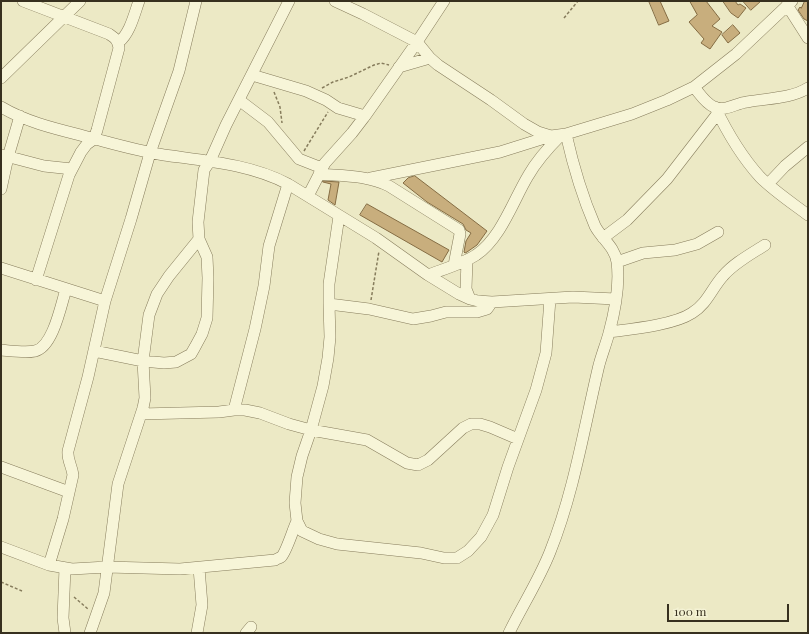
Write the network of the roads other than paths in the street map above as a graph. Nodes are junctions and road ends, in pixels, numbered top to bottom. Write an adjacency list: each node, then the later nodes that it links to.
1 (23, 1): 9 (street)
2 (80, 1): 9 (street)
3 (139, 1): 11 (street)
4 (196, 1): 27 (street)
5 (289, 1): 15 (street)
6 (335, 1): 12 (street)
7 (444, 1): 12 (street)
8 (790, 3): 10 (street); 17 (street)
9 (63, 17): 11 (street); 16 (street)
10 (808, 38)
11 (118, 42): 25 (street)
12 (417, 42): 13 (street); 14 (street)
13 (430, 58): 14 (street); 24 (street)
14 (398, 68): 23 (street)
15 (252, 75): 19 (street); 23 (street)
16 (1, 78)
17 (694, 87): 21 (street); 24 (street)
18 (808, 88): 21 (street)
19 (239, 100): 29 (street); 31 (street)
20 (1, 107): 22 (street)
21 (716, 110): 34 (street); 40 (street)
22 (20, 116): 25 (street); 28 (street)
23 (364, 116): 31 (street)
24 (559, 135): 32 (street); 40 (street); 43 (street)
25 (94, 139): 27 (street); 30 (street)
26 (808, 147): 34 (street)
27 (150, 153): 29 (street); 53 (street)
28 (4, 156): 30 (street); 35 (street)
29 (210, 162): 33 (street); 41 (street)
30 (72, 169): 48 (street)
31 (320, 171): 32 (street); 36 (street)
32 (370, 178): 45 (street)
33 (288, 184): 36 (street); 60 (street)
34 (768, 184): 37 (street)
35 (1, 189)
36 (308, 196): 38 (street)
37 (808, 215)
38 (339, 216): 47 (street); 55 (street)
39 (718, 232): 44 (street)
40 (603, 238): 44 (street)
41 (199, 239): 59 (street); 59 (street)
42 (765, 245): 56 (street)
43 (466, 260): 45 (street); 50 (street)
44 (617, 262): 52 (street)
45 (454, 265): 47 (street)
46 (1, 268): 48 (street)
47 (428, 275): 50 (street)
48 (36, 280): 49 (street)
49 (66, 289): 53 (street); 57 (street)
50 (470, 299): 54 (street)
51 (550, 299): 52 (street); 54 (street); 63 (street)
52 (616, 299): 56 (street)
53 (105, 301): 58 (street)
54 (492, 302): 55 (street)
55 (329, 304): 62 (street)
56 (609, 332): 75 (street)
57 (1, 350)
58 (94, 351): 59 (street); 65 (street)
59 (143, 361): 61 (street)
60 (234, 410): 61 (street); 62 (street)
61 (141, 414): 69 (street)
62 (311, 430): 63 (street); 66 (street)
63 (518, 439): 66 (street)
64 (1, 467): 65 (street)
65 (69, 492): 68 (street)
66 (297, 521): 71 (street)
67 (1, 547): 68 (street)
68 (49, 565): 70 (street)
69 (107, 567): 70 (street); 71 (street); 73 (street)
70 (65, 568): 72 (street)
71 (199, 568): 74 (street)
72 (65, 633)
73 (90, 633)
74 (197, 633)
75 (509, 633)

